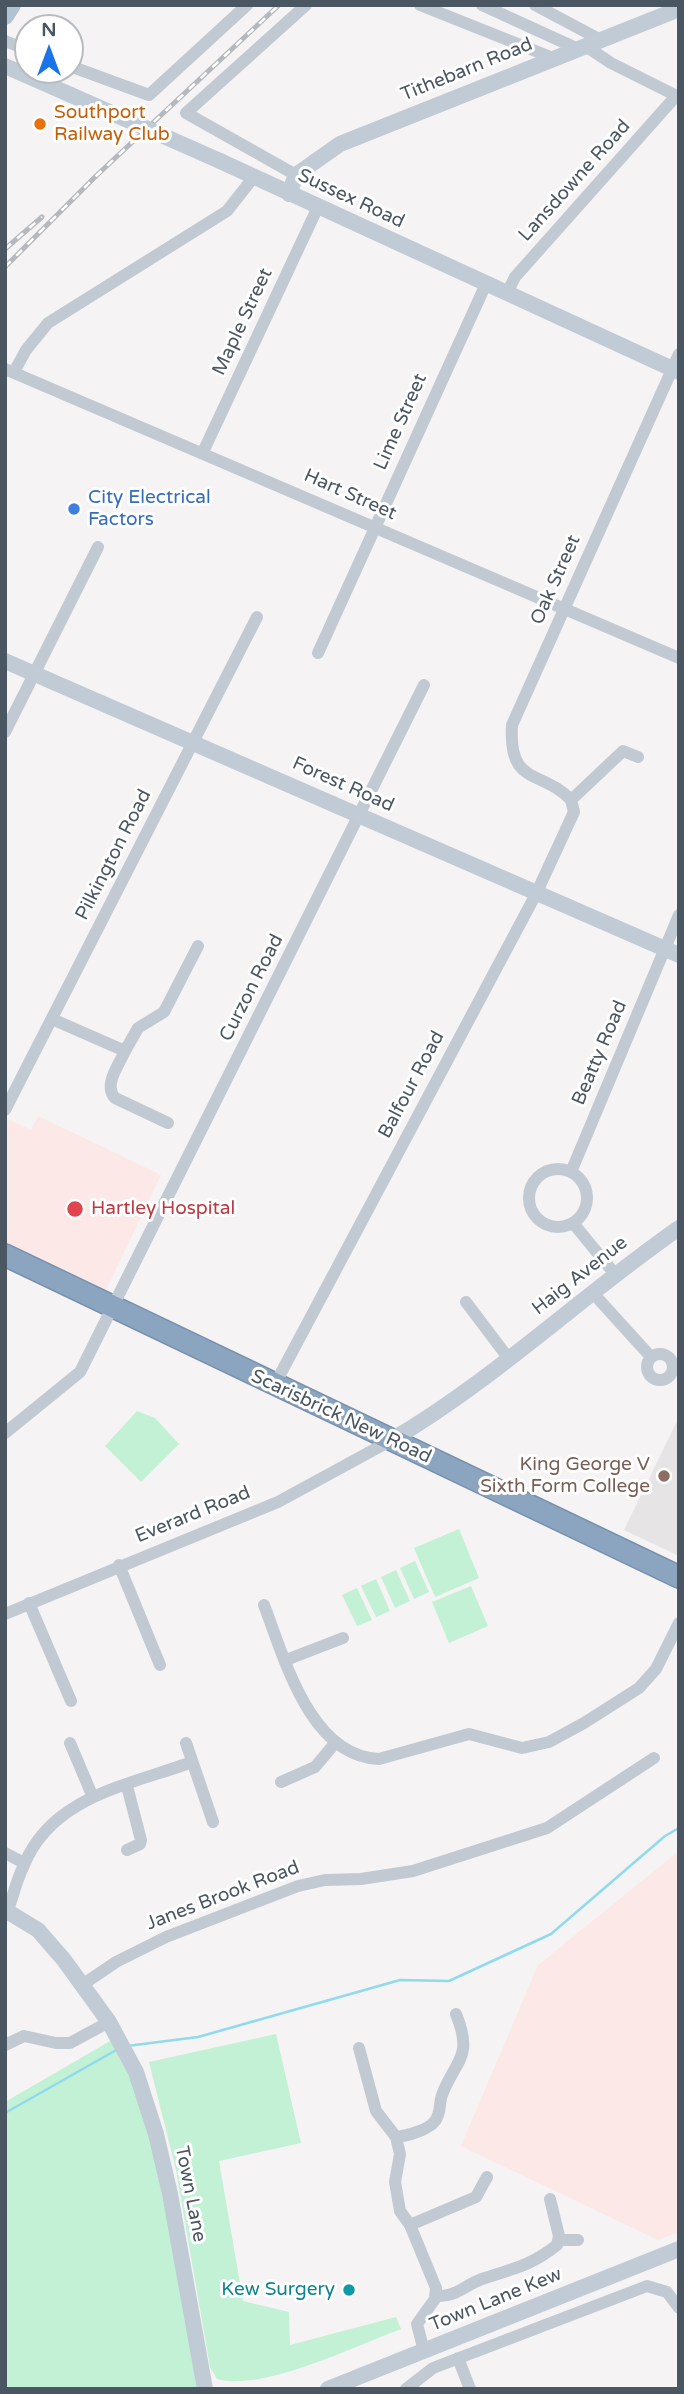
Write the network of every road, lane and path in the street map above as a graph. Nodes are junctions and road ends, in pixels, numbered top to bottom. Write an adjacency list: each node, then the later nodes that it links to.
1 (12, 5): 8 (main road)
2 (247, 5): 12 (street)
3 (306, 5): 14 (street)
4 (420, 5): 10 (street)
5 (482, 5): 9 (street)
6 (535, 5): 9 (street)
7 (679, 9): 9 (street, Tithebarn Road)
8 (5, 16)
9 (586, 44): 10 (street, Tithebarn Road); 13 (street)
10 (553, 58): 14 (street, Tithebarn Road)
11 (5, 66): 15 (street, Sussex Road, bridge)
12 (84, 71)
13 (678, 97): 19 (street, Lansdowne Road)
14 (296, 175): 16 (street)
15 (253, 178): 16 (street, Sussex Road); 21 (street)
16 (289, 194): 17 (street, Sussex Road)
17 (317, 209): 18 (street, Sussex Road); 22 (street, Maple Street)
18 (486, 284): 19 (street, Sussex Road); 23 (street, Lime Street)
19 (507, 293): 20 (street, Sussex Road)
20 (677, 365): 25 (street, Oak Street)
21 (8, 370): 22 (street, Hart Street)
22 (204, 452): 23 (street, Hart Street)
23 (375, 527): 25 (street, Hart Street); 27 (street, Lime Street)
24 (98, 547): 30 (street)
25 (564, 608): 28 (street, Hart Street); 35 (street, Oak Street)
26 (257, 617): 33 (street, Pilkington Road)
27 (318, 653)
28 (679, 658)
29 (5, 661): 30 (street, Forest Road)
30 (35, 674): 32 (street); 33 (street, Forest Road)
31 (424, 685): 36 (street, Curzon Road)
32 (5, 732)
33 (193, 743): 36 (street, Forest Road); 41 (street, Pilkington Road)
34 (638, 757): 35 (street)
35 (571, 800): 37 (street, Balfour Road)
36 (361, 816): 37 (street, Forest Road); 52 (street, Curzon Road)
37 (536, 894): 40 (street, Forest Road); 55 (street, Balfour Road)
38 (679, 915): 40 (street)
39 (198, 946): 42 (street)
40 (672, 951): 45 (street, Beatty Road)
41 (52, 1019): 42 (street); 43 (street, Pilkington Road)
42 (125, 1051): 44 (street)
43 (5, 1110)
44 (168, 1123)
45 (570, 1172): 46 (street); 46 (street)
46 (573, 1223): 49 (street)
47 (679, 1228): 49 (street, Haig Avenue)
48 (5, 1255): 52 (highway, Scarisbrick New Road)
49 (614, 1273): 50 (street, Haig Avenue)
50 (592, 1292): 53 (street); 54 (street, Haig Avenue)
51 (466, 1302): 54 (street)
52 (114, 1308): 55 (highway, Scarisbrick New Road); 56 (street, Curzon Road)
53 (651, 1357)
54 (509, 1359): 57 (street, Haig Avenue)
55 (274, 1386): 57 (highway, Scarisbrick New Road)
56 (5, 1433)
57 (390, 1441): 58 (street, Everard Road); 59 (highway, Scarisbrick New Road)
58 (119, 1565): 60 (street, Everard Road); 66 (street)
59 (679, 1577)
60 (29, 1603): 62 (street, Everard Road); 67 (street)
61 (264, 1605): 65 (street)
62 (5, 1614)
63 (679, 1623): 68 (street)
64 (343, 1639): 65 (street)
65 (286, 1660): 68 (street)
66 (160, 1665)
67 (71, 1701)
68 (336, 1742): 73 (street)
69 (71, 1743): 75 (street)
70 (186, 1743): 72 (street)
71 (654, 1758): 81 (street, Janes Brook Road)
72 (192, 1762): 74 (street); 76 (street)
73 (281, 1782)
74 (127, 1786): 75 (street); 77 (street)
75 (92, 1796): 79 (street)
76 (213, 1822)
77 (127, 1850)
78 (5, 1853): 79 (street)
79 (24, 1863): 80 (street)
80 (7, 1910): 81 (street, Town Lane)
81 (82, 1985): 83 (street, Town Lane)
82 (456, 2014): 86 (street)
83 (109, 2022): 84 (street); 97 (street, Town Lane)
84 (7, 2040)
85 (359, 2048): 86 (street)
86 (396, 2137): 89 (street)
87 (487, 2177): 89 (street)
88 (550, 2199): 90 (street)
89 (410, 2225): 93 (street)
90 (559, 2240): 91 (street); 93 (street)
91 (578, 2240)
92 (679, 2249): 95 (street, Town Lane Kew)
93 (437, 2296): 95 (street)
94 (679, 2308): 96 (street)
95 (424, 2351): 98 (street, Town Lane Kew)
96 (458, 2358): 99 (street); 100 (street)
97 (207, 2387)
98 (328, 2389)
99 (406, 2389)
100 (470, 2389)

